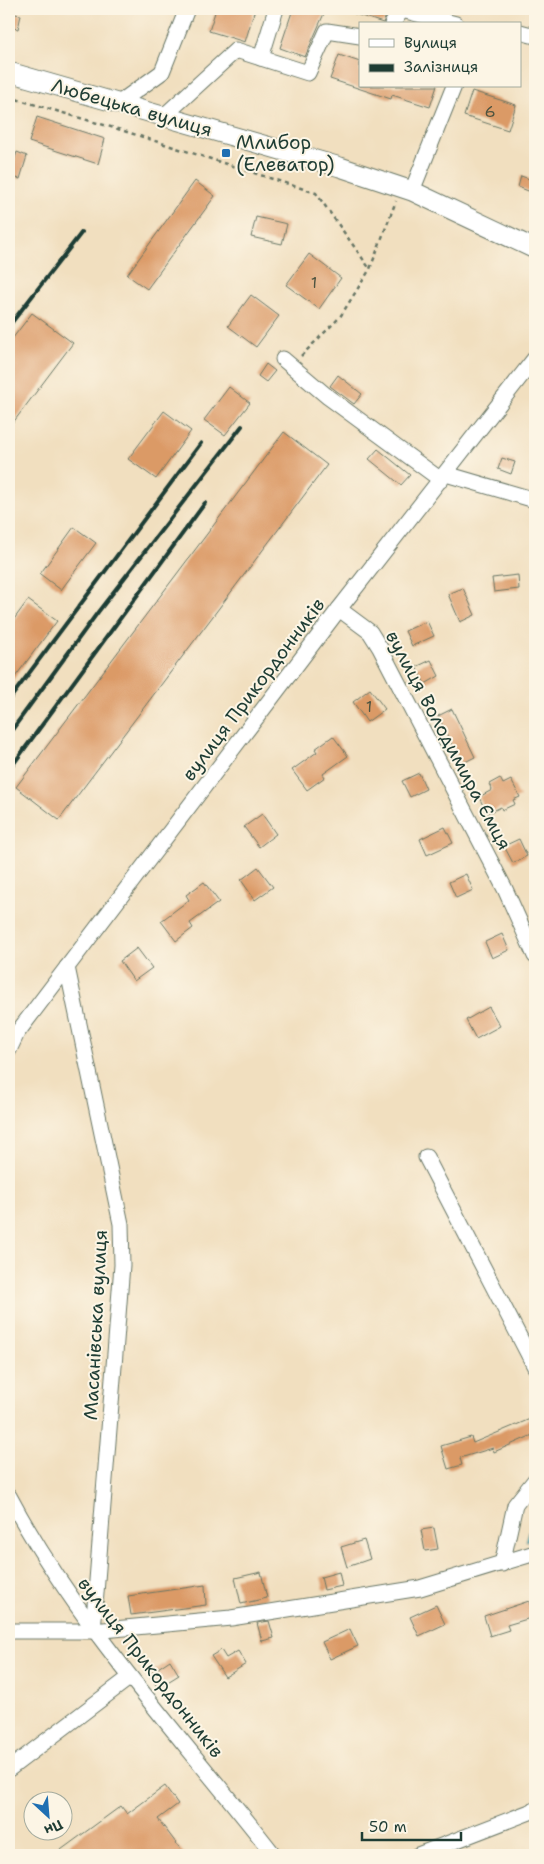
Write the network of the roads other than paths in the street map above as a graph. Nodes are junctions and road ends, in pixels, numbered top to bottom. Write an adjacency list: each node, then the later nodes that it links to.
1 (187, 9): 12 (street)
2 (276, 9): 9 (street)
3 (402, 9): 4 (street); 5 (street)
4 (393, 22)
5 (449, 22)
6 (522, 33): 8 (street)
7 (359, 36): 9 (street)
8 (535, 36)
9 (261, 58): 13 (street)
10 (9, 72): 12 (main road, Любецька вулиця)
11 (453, 88): 14 (street)
12 (119, 103): 13 (main road, Любецька вулиця)
13 (164, 116): 14 (main road, Любецька вулиця)
14 (407, 189): 15 (main road, Любецька вулиця)
15 (535, 248)
16 (535, 358): 18 (street, вулиця Прикордонників)
17 (288, 362): 18 (street)
18 (443, 477): 19 (street); 20 (street, вулиця Прикордонників)
19 (535, 500)
20 (339, 609): 21 (street, вулиця Володимира Ємця); 22 (street, вулиця Прикордонників)
21 (535, 956)
22 (67, 967): 23 (street, вулиця Прикордонників); 30 (street, Масанівська вулиця)
23 (9, 1050)
24 (426, 1157): 25 (street)
25 (535, 1366)
26 (535, 1480): 29 (street)
27 (9, 1496): 30 (street, вулиця Прикордонників)
28 (535, 1553): 29 (street)
29 (502, 1564): 30 (street)
30 (93, 1630): 31 (street); 32 (street, вулиця Прикордонників)
31 (9, 1631)
32 (129, 1678): 33 (street); 35 (street, вулиця Прикордонників)
33 (9, 1769)
34 (535, 1810): 36 (street)
35 (274, 1855)
36 (418, 1855)

